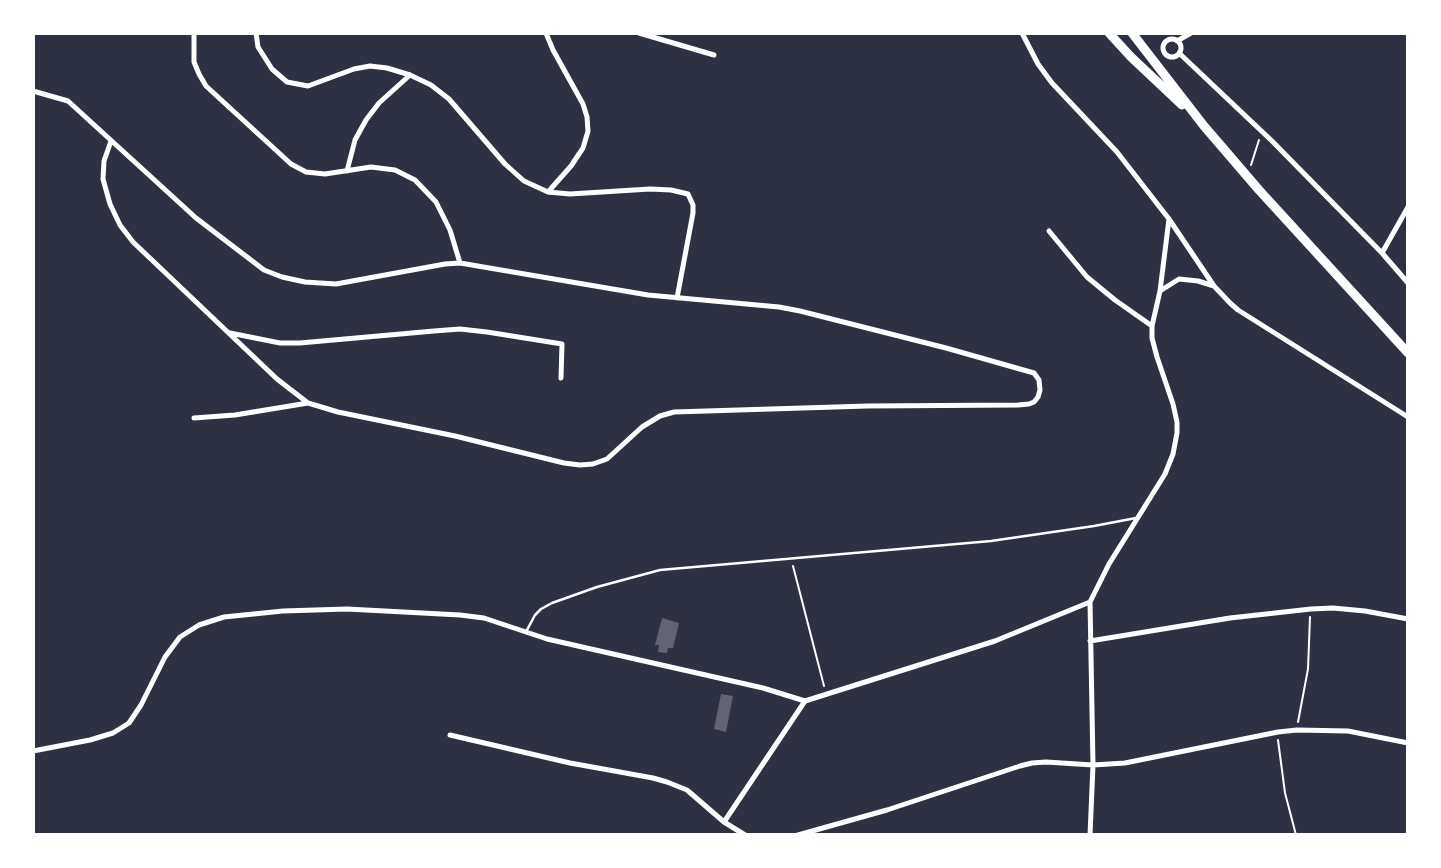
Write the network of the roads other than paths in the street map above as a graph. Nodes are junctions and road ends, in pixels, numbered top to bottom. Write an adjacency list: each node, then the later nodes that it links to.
1 (194, 33): 22 (street)
2 (256, 33): 18 (street)
3 (546, 33): 23 (street)
4 (639, 33): 14 (street)
5 (1022, 33): 25 (street)
6 (1132, 33): 12 (main road)
7 (1164, 33): 11 (street)
8 (1191, 33): 10 (street)
9 (1109, 34): 15 (main road)
10 (1177, 41): 11 (street); 13 (street)
11 (1166, 43): 12 (street); 16 (street)
12 (1145, 50): 17 (main road)
13 (1179, 53): 16 (street); 27 (street)
14 (714, 55)
15 (1131, 57): 17 (main road); 20 (main road)
16 (1169, 57): 17 (street)
17 (1155, 63): 20 (main road)
18 (410, 75): 22 (street); 23 (street)
19 (33, 91): 21 (street)
20 (1204, 126): 35 (main road)
21 (111, 141): 28 (street); 34 (street)
22 (347, 171): 28 (street)
23 (548, 192): 32 (street)
24 (1408, 207): 27 (street)
25 (1169, 219): 30 (street); 31 (street)
26 (1049, 231): 33 (street)
27 (1382, 253): 29 (street)
28 (460, 263): 32 (street)
29 (1408, 283)
30 (1214, 286): 31 (street); 38 (street)
31 (1160, 291): 33 (street)
32 (677, 298): 37 (street)
33 (1152, 326): 40 (street)
34 (227, 332): 36 (street); 37 (street)
35 (1408, 353)
36 (561, 378)
37 (309, 403): 39 (street)
38 (1408, 417)
39 (194, 418)
40 (1139, 518): 41 (street); 43 (lane)
41 (1090, 602): 44 (street); 45 (street)
42 (1408, 618): 44 (street)
43 (526, 633): 45 (street); 48 (street)
44 (1090, 641): 49 (street)
45 (805, 701): 50 (street)
46 (450, 735): 50 (street)
47 (1408, 743): 49 (street)
48 (33, 751)
49 (1093, 765): 51 (street); 54 (street)
50 (724, 822): 52 (street)
51 (816, 833): 53 (street)
52 (745, 835)
53 (798, 835)
54 (1090, 835)

